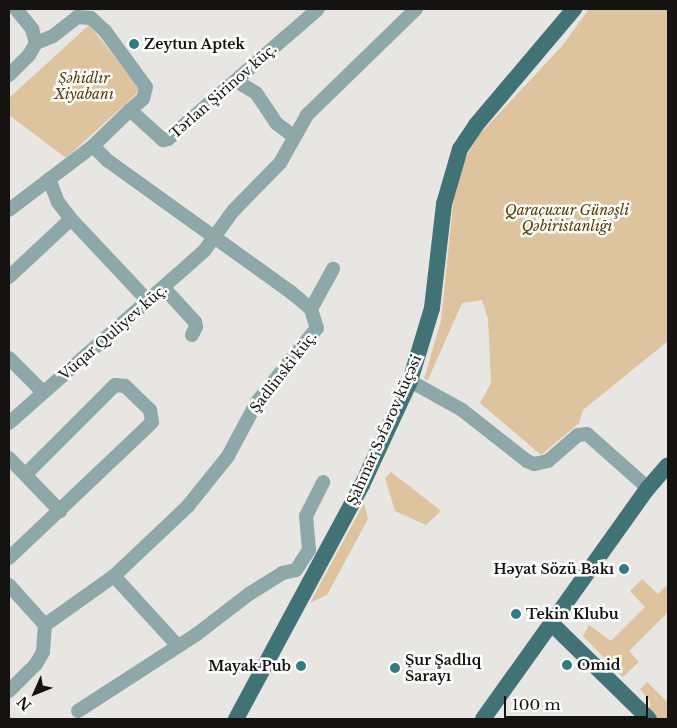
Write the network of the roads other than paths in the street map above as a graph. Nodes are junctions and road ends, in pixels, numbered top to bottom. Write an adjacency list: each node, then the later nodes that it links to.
1 (16, 9): 5 (street)
2 (318, 9): 7 (street, Tərlan Şirinov küç.)
3 (416, 9): 9 (street, Vüqar Quliyev küç.)
4 (574, 9): 22 (main road, Şahmar Səfərov küçəsi)
5 (36, 43): 6 (street); 8 (street)
6 (9, 75)
7 (236, 81): 8 (street, Tərlan Şirinov küç.); 9 (street)
8 (130, 110): 10 (street)
9 (293, 136): 14 (street, Vüqar Quliyev küç.)
10 (92, 146): 11 (street); 14 (street, Şadlinski küç.)
11 (49, 179): 12 (street); 13 (street)
12 (9, 210)
13 (71, 218): 16 (street); 18 (street)
14 (214, 238): 17 (street, Vüqar Quliyev küç.); 19 (street, Şadlinski küç.)
15 (334, 269): 19 (street)
16 (9, 277)
17 (164, 288): 18 (street, Vüqar Quliyev küç.); 20 (street)
18 (148, 301): 23 (street, Vüqar Quliyev küç.)
19 (311, 309): 34 (street, Şadlinski küç.)
20 (192, 335)
21 (9, 358): 23 (street)
22 (410, 381): 29 (street); 33 (main road, Şahmar Səfərov küçəsi)
23 (43, 392): 24 (street, Vüqar Quliyev küç.)
24 (9, 423)
25 (9, 458): 27 (street)
26 (668, 465): 29 (main road)
27 (25, 475): 30 (street); 30 (street)
28 (323, 482): 32 (street)
29 (648, 488): 36 (main road)
30 (60, 510): 31 (street)
31 (9, 558)
32 (303, 559): 33 (street); 38 (street)
33 (318, 568): 41 (main road, Şahmar Səfərov küçəsi)
34 (114, 576): 37 (street, Şadlinski küç.); 38 (street)
35 (9, 585): 37 (street)
36 (551, 623): 42 (main road); 43 (main road)
37 (45, 625): 39 (street)
38 (178, 646): 40 (street)
39 (9, 691)
40 (78, 711)
41 (236, 719)
42 (483, 719)
43 (649, 719)

